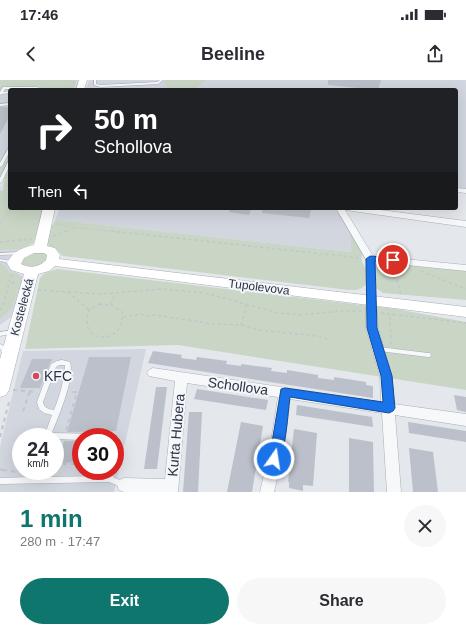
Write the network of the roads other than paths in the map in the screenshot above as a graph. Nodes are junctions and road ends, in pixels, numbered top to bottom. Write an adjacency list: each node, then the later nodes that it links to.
1 (95, 80): 2 (lane)
2 (162, 80)
3 (38, 88): 4 (lane)
4 (0, 94)
5 (8, 152): 7 (lane)
6 (8, 165): 8 (lane)
7 (0, 166)
8 (0, 182)
9 (49, 210): 13 (main road)
10 (341, 210): 16 (street)
11 (362, 210): 12 (street)
12 (466, 224)
13 (43, 241): 14 (main road); 18 (main road)
14 (24, 252): 15 (lane); 19 (main road)
15 (0, 254)
16 (370, 259): 20 (street); 22 (lane)
17 (0, 260): 19 (lane)
18 (52, 262): 21 (main road); 22 (main road, Tupolevova)
19 (12, 266): 21 (main road)
20 (466, 268)
21 (31, 281): 24 (main road, Kostelecká)
22 (367, 306): 23 (main road, Tupolevova); 26 (street)
23 (466, 312)
24 (8, 333): 28 (main road, Kostelecká)
25 (0, 346): 28 (lane)
26 (378, 348): 27 (lane); 33 (street)
27 (428, 356)
28 (4, 365): 31 (main road, Kostelecká)
29 (153, 373): 30 (street, Schollova)
30 (181, 378): 32 (street, Schollova); 41 (street, Kurta Hubera)
31 (6, 390)
32 (285, 392): 33 (street, Schollova); 42 (street)
33 (389, 408): 35 (street, Schollova); 43 (street)
34 (56, 413): 34 (lane); 36 (lane)
35 (466, 420)
36 (50, 428)
37 (33, 480): 39 (lane)
38 (112, 480): 40 (lane)
39 (0, 481)
40 (124, 485): 41 (street)
41 (171, 489)
42 (267, 492)
43 (394, 492)

